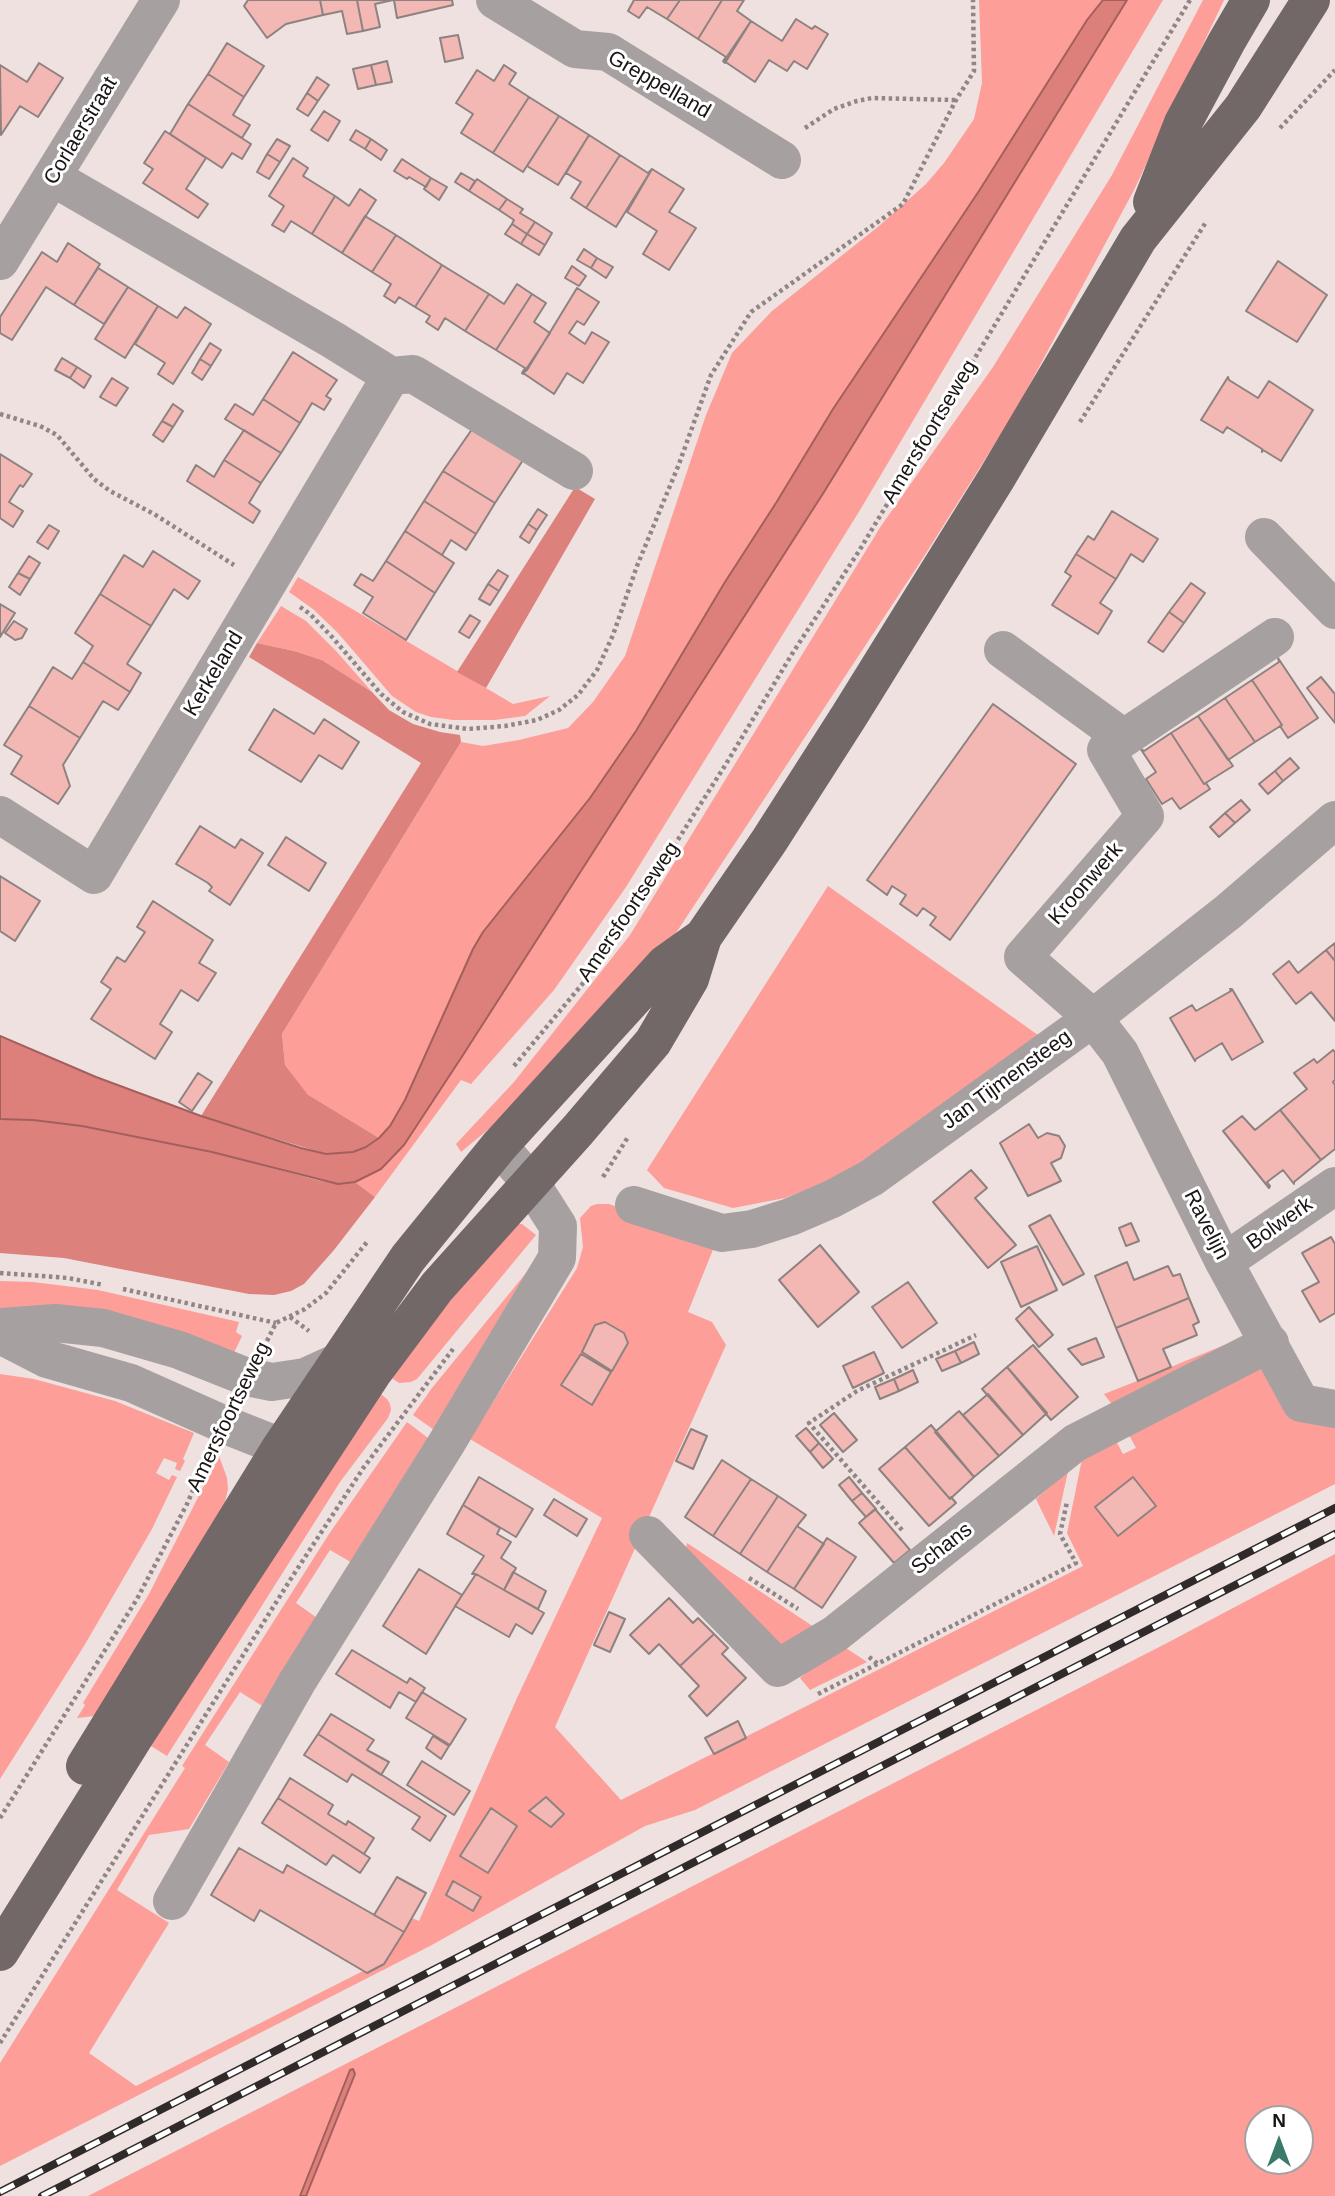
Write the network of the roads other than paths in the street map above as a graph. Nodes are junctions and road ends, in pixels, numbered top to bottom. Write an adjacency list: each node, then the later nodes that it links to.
1 (161, 0): 6 (street, Corlaerstraat)
2 (495, 0): 5 (street, Greppelland)
3 (1251, 0): 8 (main road)
4 (1311, 0): 8 (main road)
5 (782, 160)
6 (52, 177): 7 (street, Corlaerstraat); 9 (street)
7 (6, 236)
8 (1138, 239): 18 (main road)
9 (391, 376): 10 (street); 16 (street, Kerkeland)
10 (574, 471)
11 (1264, 537): 12 (street)
12 (1335, 610)
13 (1275, 637): 15 (street)
14 (1003, 650): 15 (street)
15 (1124, 738): 19 (street, Kroonwerk)
16 (0, 815)
17 (1335, 820): 19 (street, Jan Tijmensteeg)
18 (703, 937): 20 (main road); 21 (main road)
19 (1093, 1018): 23 (street, Jan Tijmensteeg); 24 (street, Ravelijn)
20 (499, 1146): 21 (street); 28 (main road)
21 (530, 1182): 30 (main road); 34 (street)
22 (1335, 1186): 24 (street, Bolwerk)
23 (635, 1205)
24 (1224, 1262): 27 (street, Ravelijn)
25 (0, 1327): 28 (street)
26 (0, 1335): 31 (street)
27 (1270, 1343): 29 (street, Ravelijn); 32 (street, Schans)
28 (338, 1362): 31 (main road)
29 (1335, 1409)
30 (330, 1437): 31 (street); 35 (main road)
31 (281, 1447): 33 (main road)
32 (648, 1535)
33 (0, 1901)
34 (172, 1901)
35 (0, 1952)

